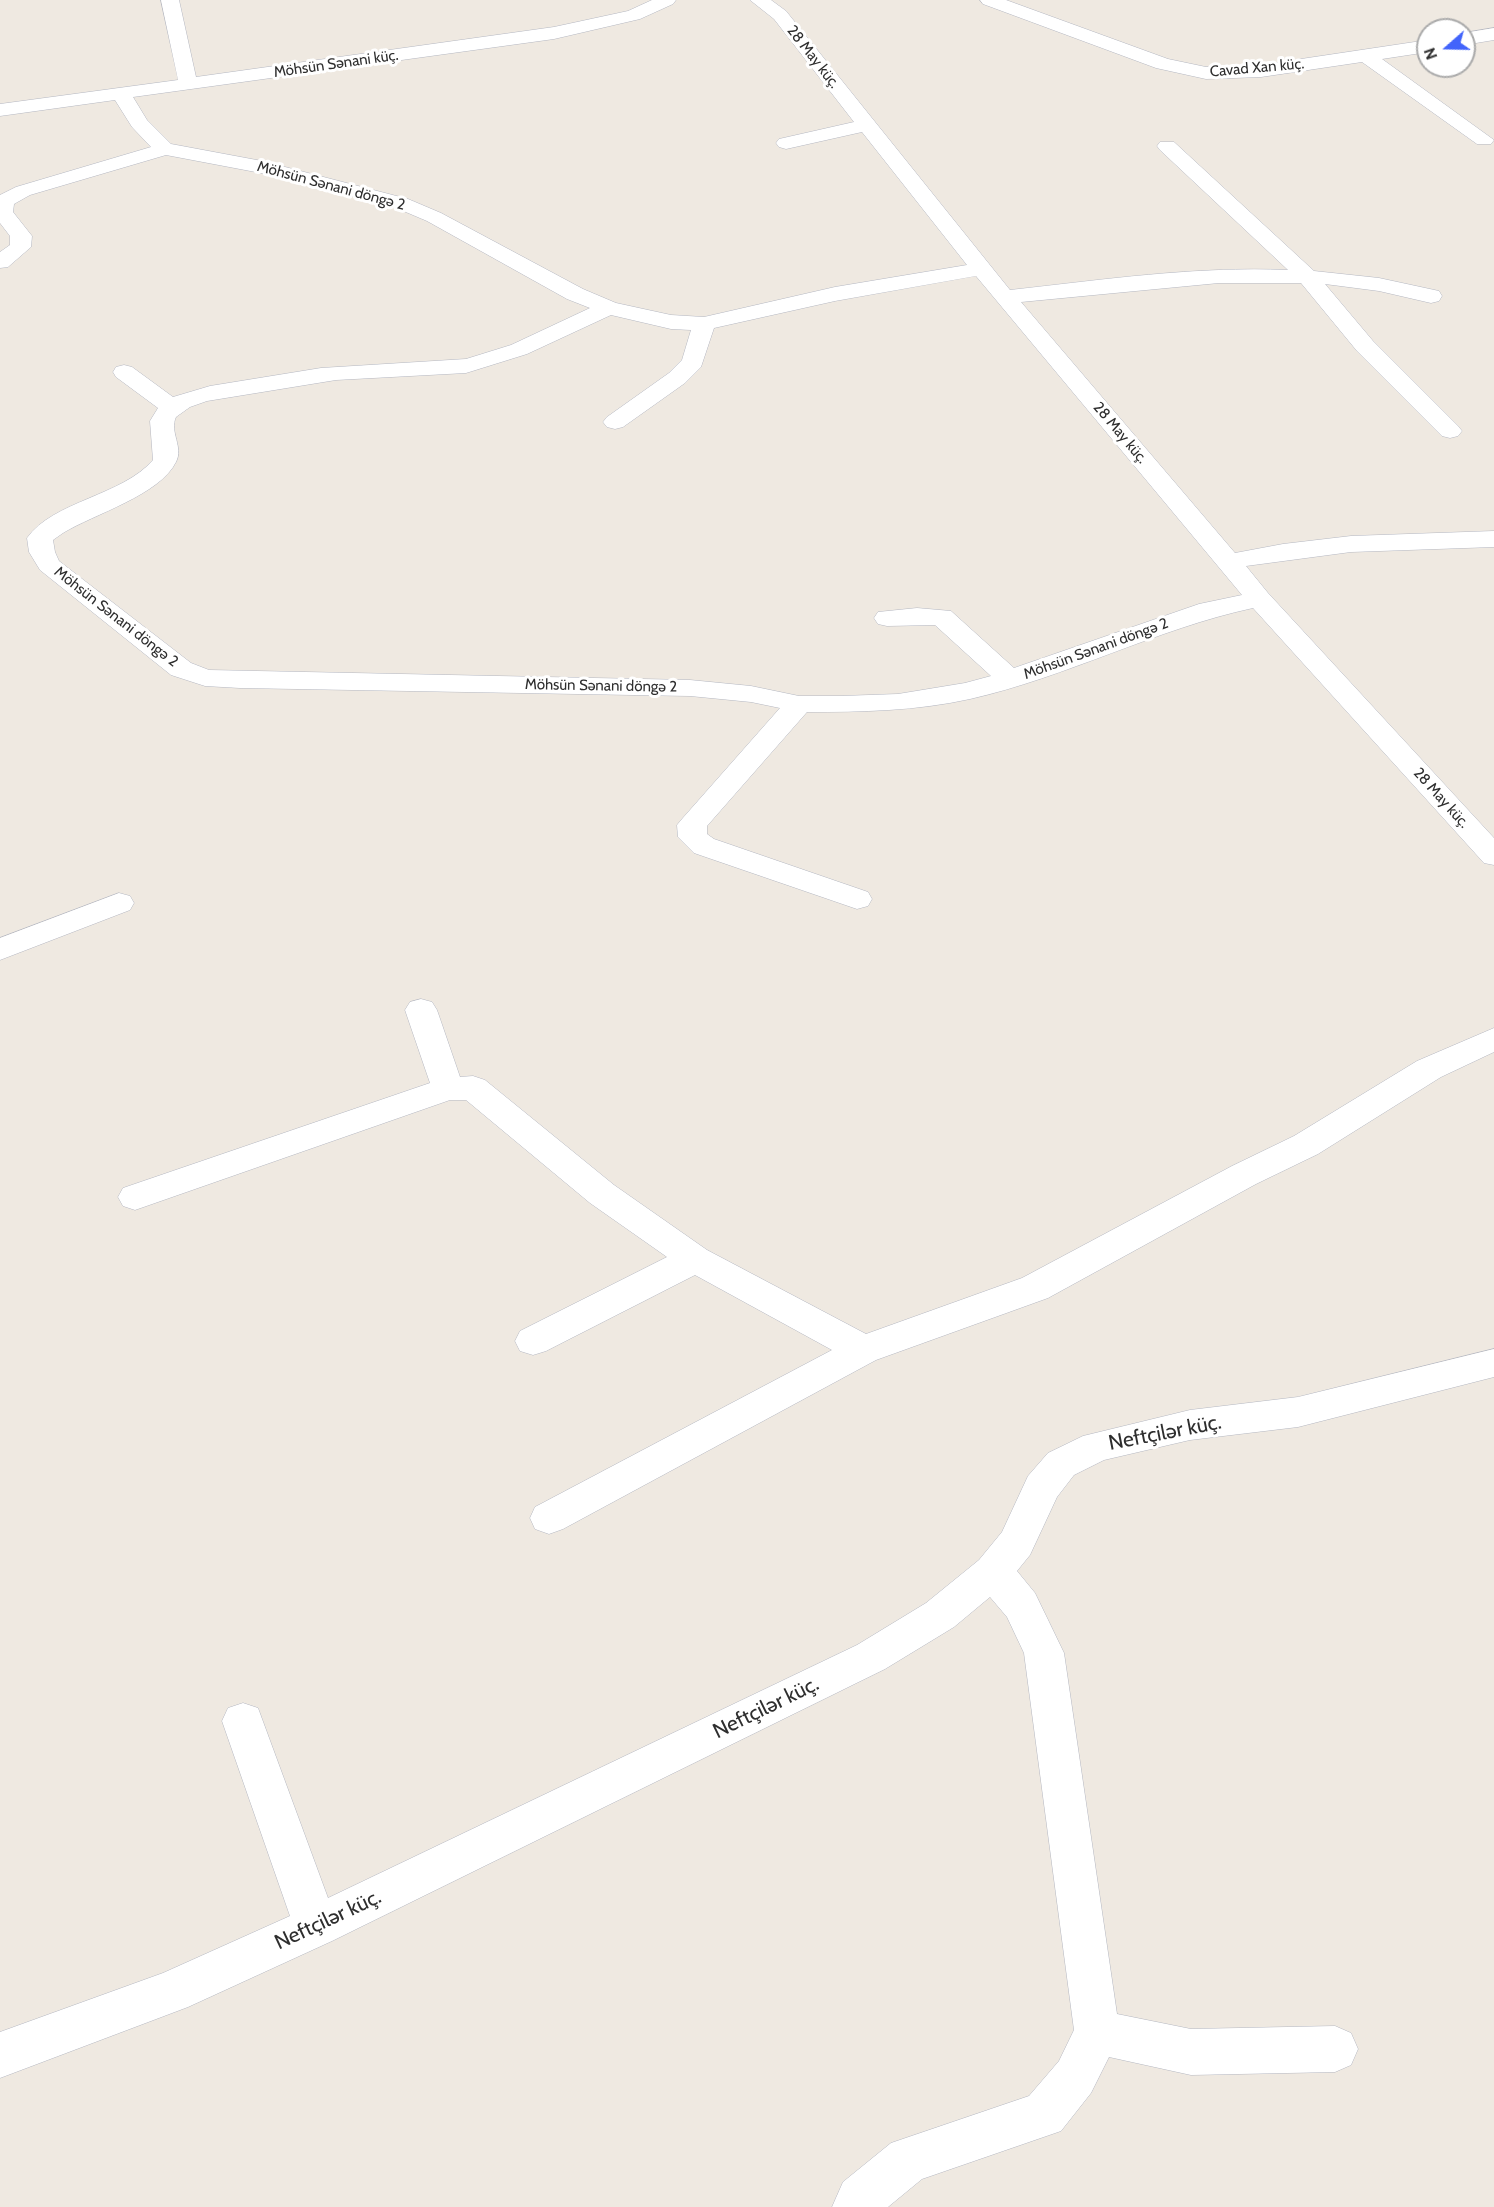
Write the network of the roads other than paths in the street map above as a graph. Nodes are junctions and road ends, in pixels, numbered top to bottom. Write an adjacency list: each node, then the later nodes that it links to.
1 (170, 0): 9 (street)
2 (667, 0): 9 (street, Möhsün Sənani küç.)
3 (759, 0): 12 (street, 28 May küç.)
4 (989, 0): 8 (street, Cavad Xan küç.)
5 (1494, 34): 6 (street)
6 (1476, 37)
7 (1416, 48): 8 (street, Cavad Xan küç.)
8 (1366, 56): 13 (street)
9 (188, 83): 10 (street, Möhsün Sənani küç.)
10 (120, 93): 11 (street, Möhsün Sənani küç.); 16 (street)
11 (0, 110)
12 (866, 125): 14 (street); 18 (street, 28 May küç.)
13 (1484, 140)
14 (786, 143)
15 (1167, 146): 19 (street)
16 (165, 148): 17 (street); 22 (street, Möhsün Sənani döngə 2)
17 (0, 262)
18 (981, 269): 21 (street, 28 May küç.); 23 (street, Möhsün Sənani döngə 2)
19 (1307, 276): 20 (street); 21 (street); 27 (street)
20 (1431, 296)
21 (1005, 297): 29 (street, 28 May küç.)
22 (609, 308): 23 (street, Möhsün Sənani döngə 2); 25 (street)
23 (704, 324): 26 (street)
24 (124, 372): 25 (street)
25 (172, 407): 33 (street, Möhsün Sənani döngə 2)
26 (615, 422)
27 (1450, 431)
28 (1494, 539): 29 (street)
29 (1229, 562): 30 (street, 28 May küç.)
30 (1258, 599): 32 (street, Möhsün Sənani döngə 2); 34 (street, 28 May küç.)
31 (887, 618): 32 (street)
32 (1010, 679): 33 (street, Möhsün Sənani döngə 2)
33 (799, 704): 35 (street)
34 (1494, 856)
35 (857, 899)
36 (119, 903): 37 (street)
37 (0, 950)
38 (421, 1010): 40 (street)
39 (1494, 1039): 44 (street)
40 (448, 1089): 41 (street); 42 (street)
41 (135, 1197)
42 (694, 1259): 43 (street); 44 (street)
43 (533, 1341)
44 (863, 1350): 46 (street)
45 (1494, 1363): 47 (street, Neftçilər küç.)
46 (549, 1518)
47 (993, 1572): 49 (street, Neftçilər küç.); 50 (street)
48 (243, 1721): 49 (street)
49 (316, 1926): 52 (street, Neftçilər küç.)
50 (1097, 2032): 51 (street); 53 (street)
51 (1335, 2049)
52 (0, 2055)
53 (856, 2207)

